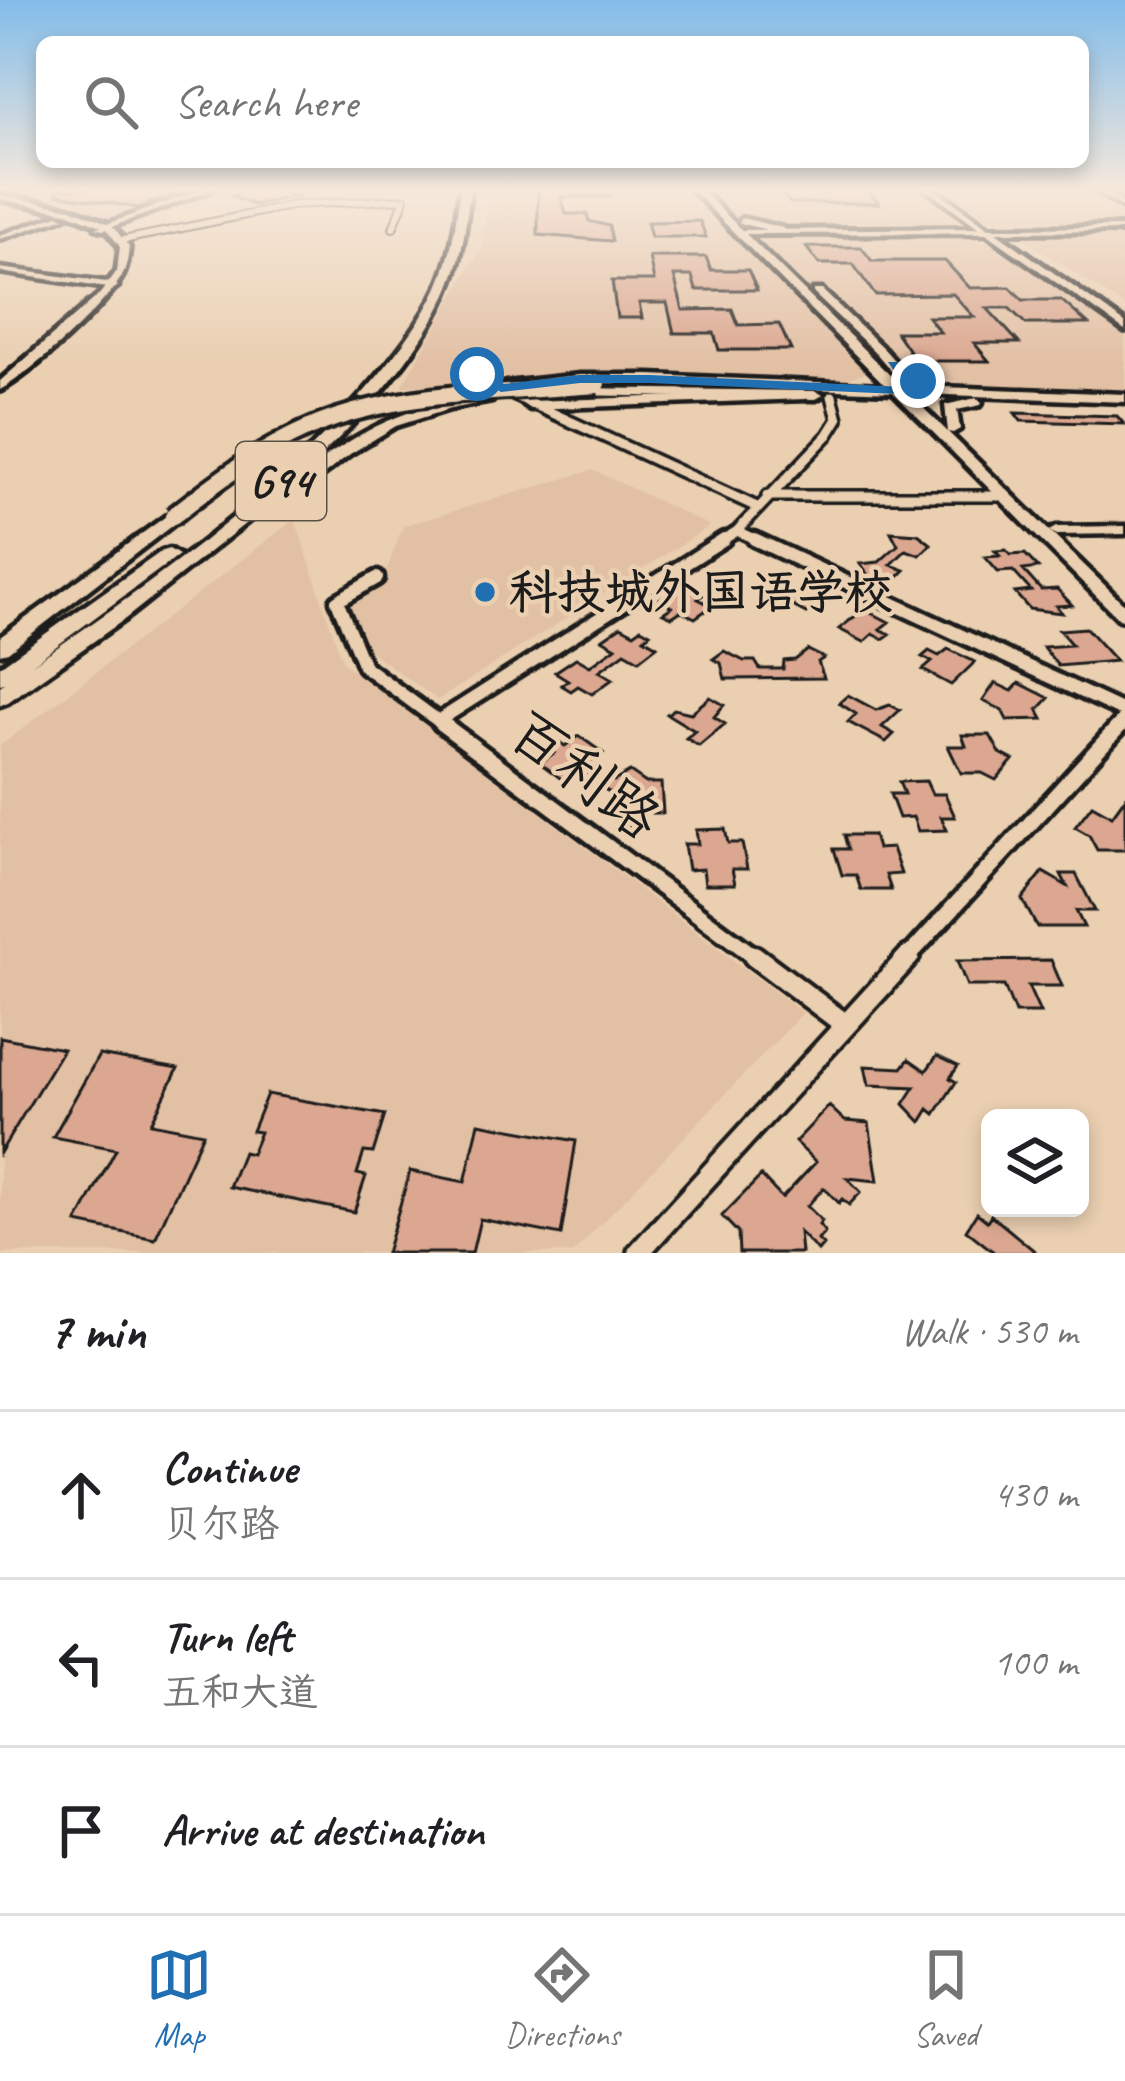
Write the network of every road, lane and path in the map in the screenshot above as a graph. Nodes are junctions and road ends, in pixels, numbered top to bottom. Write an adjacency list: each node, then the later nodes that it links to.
1 (114, 247): 9 (main road)
2 (125, 247): 9 (main road)
3 (446, 247): 33 (highway, G94)
4 (457, 247): 34 (highway, G94)
5 (766, 247): 11 (main road)
6 (768, 247): 12 (main road)
7 (1017, 247): 10 (main road)
8 (0, 270): 9 (street)
9 (108, 286): 14 (main road); 15 (main road)
10 (1125, 324)
11 (873, 363): 17 (main road); 18 (main road)
12 (893, 365): 18 (main road); 19 (main road)
13 (477, 374): 16 (street)
14 (0, 375)
15 (0, 388)
16 (497, 393): 17 (main road); 20 (highway, bridge); 34 (highway)
17 (827, 393): 18 (main road); 20 (highway); 22 (main road); 25 (street); 32 (highway, bridge)
18 (910, 395): 19 (main road); 22 (main road); 23 (main road)
19 (996, 398): 21 (main road); 23 (main road)
20 (536, 400): 25 (street)
21 (1125, 402)
22 (934, 426): 24 (main road)
23 (953, 429): 28 (main road)
24 (1005, 496): 25 (street); 31 (main road)
25 (761, 501): 27 (street)
26 (1125, 530): 28 (street)
27 (737, 531): 35 (street); 36 (street)
28 (1056, 531): 30 (main road)
29 (377, 578): 36 (street, 百利路)
30 (1125, 597)
31 (1125, 615)
32 (0, 647)
33 (0, 677)
34 (0, 700)
35 (1125, 716): 37 (street)
36 (438, 721): 37 (street, 百利路)
37 (846, 1025): 38 (street)
38 (638, 1253)

